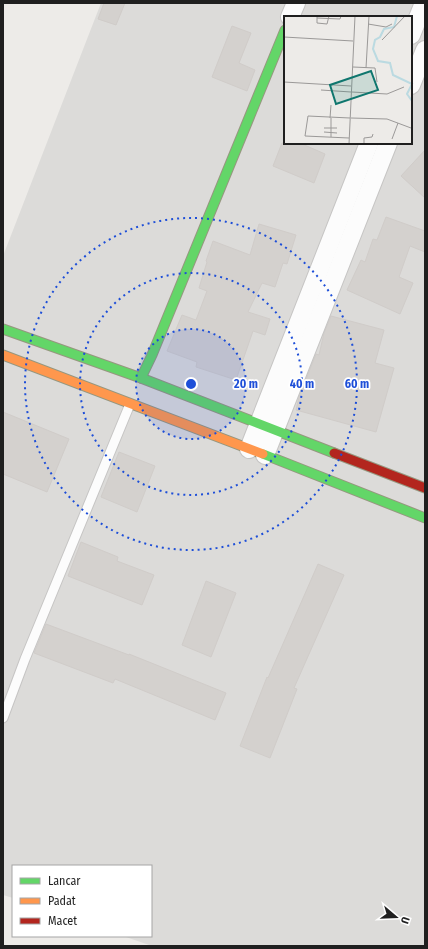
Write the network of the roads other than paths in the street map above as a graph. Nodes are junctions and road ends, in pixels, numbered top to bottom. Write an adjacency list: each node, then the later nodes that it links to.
1 (296, 3): 3 (street)
2 (424, 3): 5 (street)
3 (290, 16)
4 (284, 32): 12 (street)
5 (412, 33)
6 (425, 50): 7 (street)
7 (412, 82)
8 (369, 144): 14 (street)
9 (388, 144): 14 (street)
10 (3, 329): 12 (street)
11 (3, 355): 13 (street)
12 (141, 378): 14 (street)
13 (130, 404): 15 (street); 18 (lane)
14 (267, 426): 15 (street); 16 (street)
15 (257, 452): 17 (street)
16 (425, 488)
17 (425, 518)
18 (3, 718)

